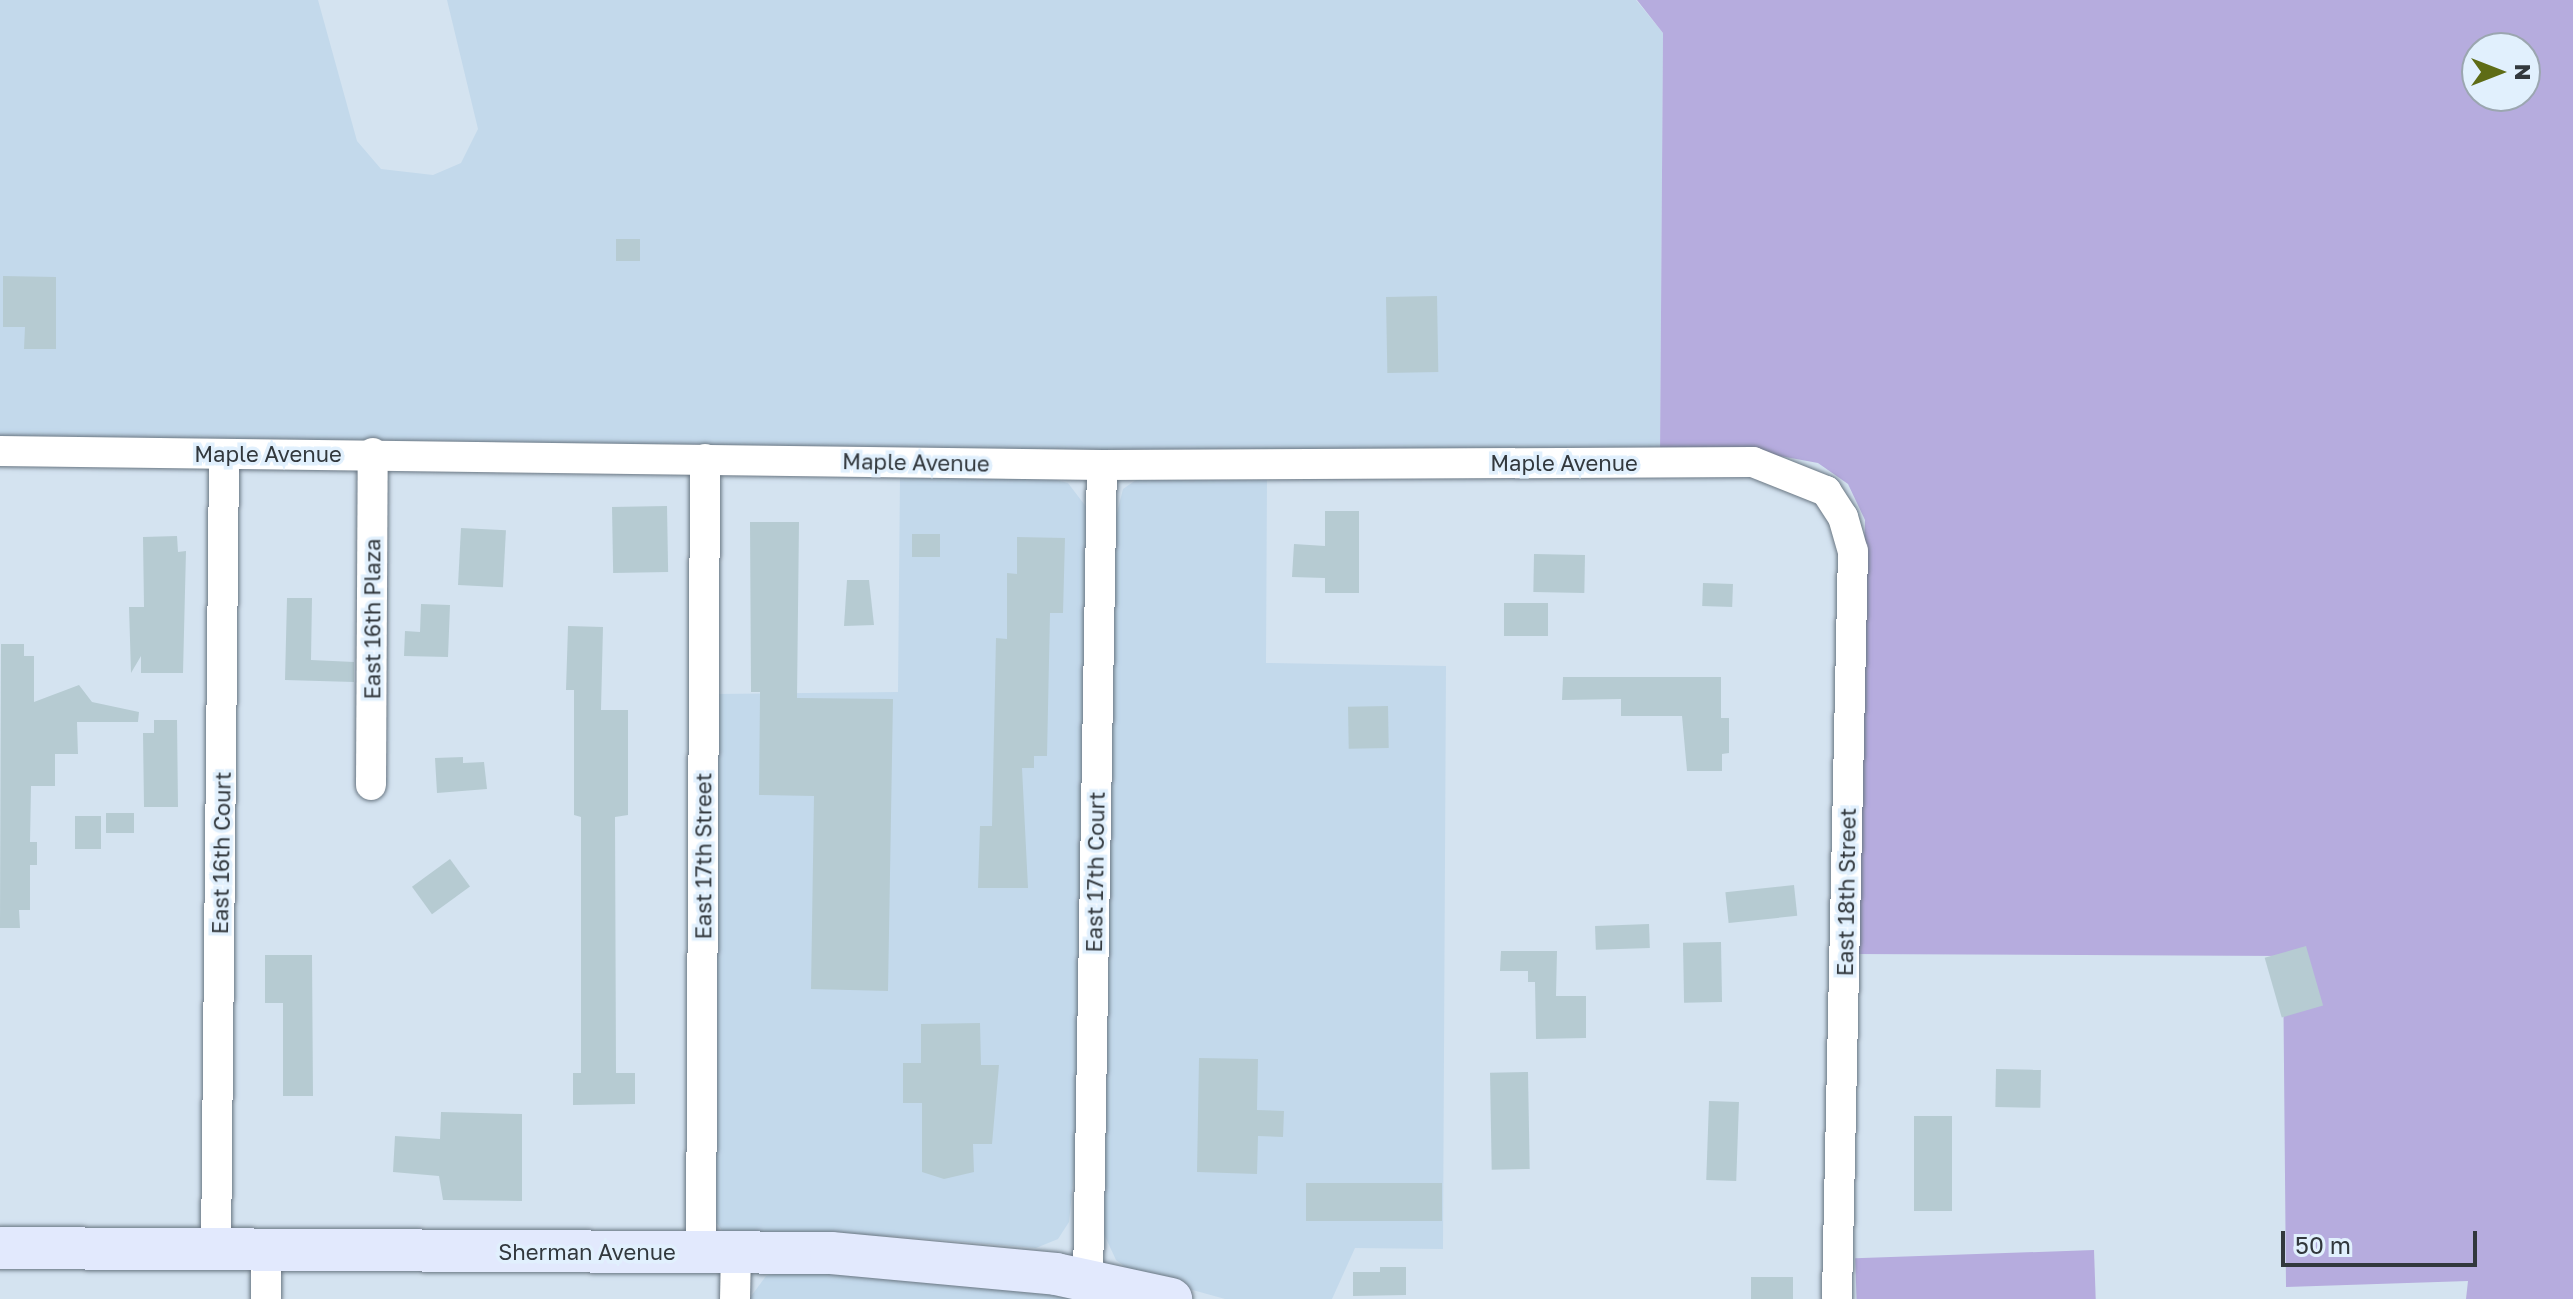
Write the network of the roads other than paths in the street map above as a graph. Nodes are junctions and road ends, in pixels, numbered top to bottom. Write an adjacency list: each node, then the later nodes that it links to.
1 (0, 451): 3 (street, Maple Avenue)
2 (373, 453): 3 (street, Maple Avenue); 4 (street, Maple Avenue); 7 (street, East 16th Plaza)
3 (224, 455): 9 (street, East 16th Court)
4 (705, 459): 5 (street, Maple Avenue); 11 (street, East 17th Street)
5 (1102, 465): 6 (street, Maple Avenue); 12 (street, East 17th Court)
6 (1826, 491): 16 (street, East 18th Street)
7 (371, 785)
8 (0, 1248): 9 (street, Sherman Avenue)
9 (216, 1250): 10 (street, Sherman Avenue)
10 (266, 1250): 11 (street, Sherman Avenue); 13 (street)
11 (719, 1253): 12 (street, Sherman Avenue); 14 (street, East 17th Street)
12 (1088, 1280): 15 (street, Sherman Avenue)
13 (266, 1299)
14 (735, 1299)
15 (1171, 1299)
16 (1837, 1299)

